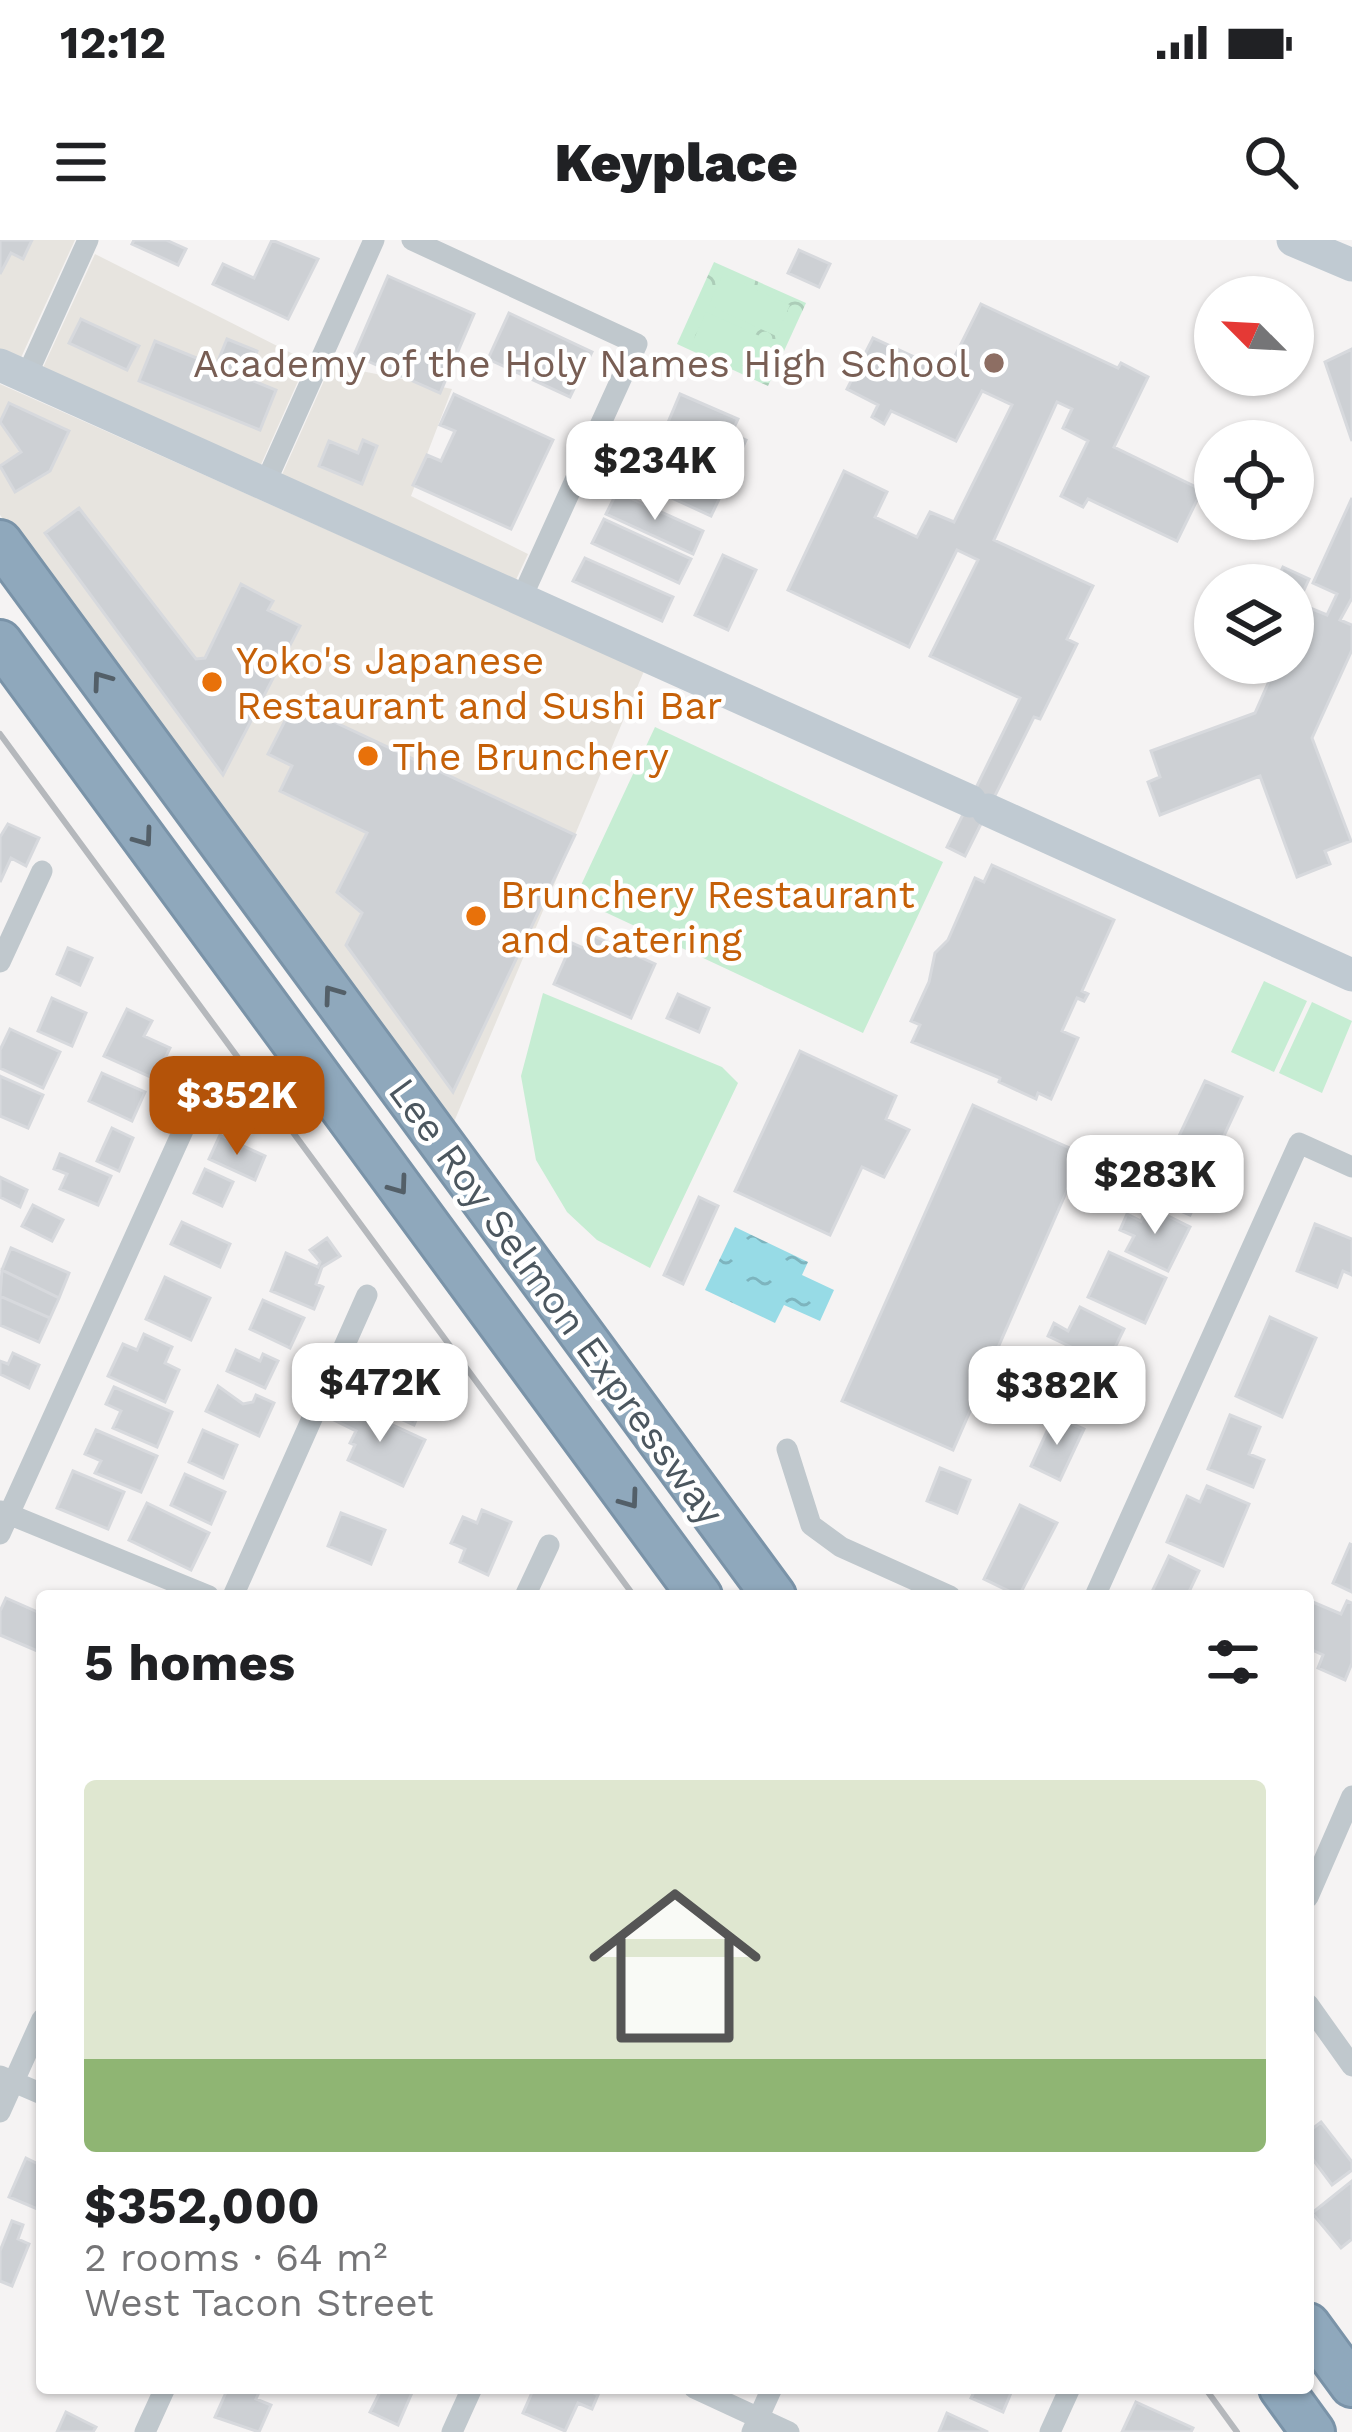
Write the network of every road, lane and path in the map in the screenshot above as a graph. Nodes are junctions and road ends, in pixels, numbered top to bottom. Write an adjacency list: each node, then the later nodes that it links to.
1 (88, 240): 6 (street)
2 (374, 240): 7 (street)
3 (412, 240): 9 (street)
4 (1293, 240): 5 (street)
5 (1352, 265)
6 (13, 371): 7 (street)
7 (265, 484): 9 (street)
8 (0, 542): 24 (highway, Lee Roy Selmon Expressway, one-way to 8)
9 (522, 597): 13 (street)
10 (0, 642): 23 (highway, Lee Roy Selmon Expressway, one-way to 23)
11 (41, 871): 12 (street)
12 (3, 948)
13 (1352, 975)
14 (195, 1103): 18 (street)
15 (1352, 1166): 26 (street)
16 (367, 1295): 21 (street)
17 (787, 1449): 25 (street)
18 (3, 1520): 20 (street)
19 (549, 1545): 22 (street)
20 (193, 1590)
21 (235, 1590)
22 (528, 1590)
23 (696, 1590)
24 (770, 1590)
25 (937, 1590)
26 (1098, 1590)
27 (1352, 1796): 28 (street)
28 (1314, 1883)
29 (1314, 2012): 31 (street)
30 (36, 2029): 32 (street)
31 (1352, 2066)
32 (7, 2079): 33 (street); 34 (street)
33 (36, 2091)
34 (0, 2112)
35 (1314, 2333): 36 (highway)
36 (1352, 2385)
37 (162, 2394): 43 (street)
38 (469, 2394): 44 (street)
39 (704, 2394): 42 (street)
40 (769, 2394): 42 (street)
41 (1067, 2394): 46 (street)
42 (756, 2425): 45 (street)
43 (145, 2432)
44 (452, 2432)
45 (789, 2432)
46 (1050, 2432)

